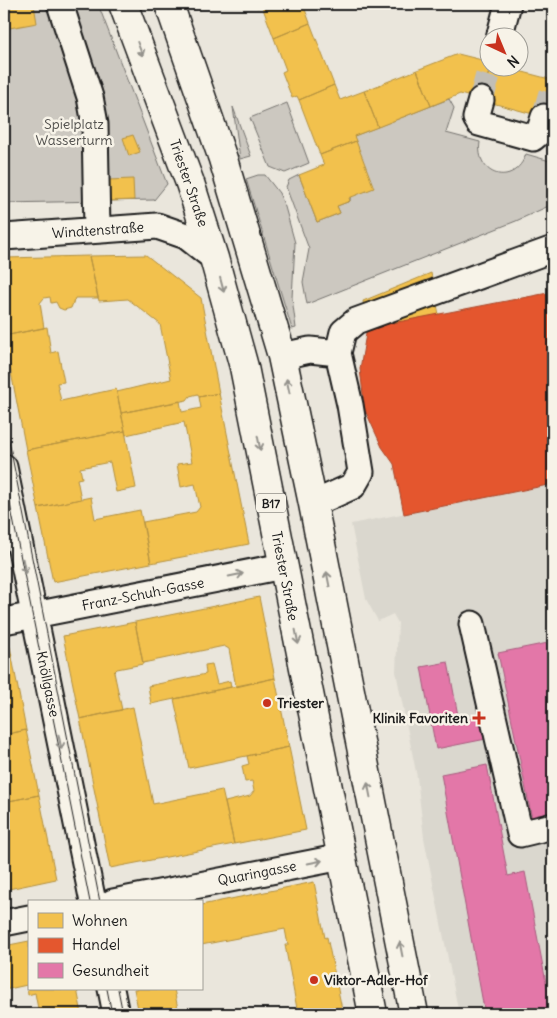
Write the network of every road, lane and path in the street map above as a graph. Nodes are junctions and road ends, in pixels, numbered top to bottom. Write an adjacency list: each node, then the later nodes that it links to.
1 (60, 4): 8 (street)
2 (122, 4): 11 (main road, Triester Straße / B17, one-way to 11)
3 (170, 4): 13 (main road)
4 (508, 4): 5 (street)
5 (501, 28)
6 (481, 100): 7 (street)
7 (544, 117)
8 (97, 230): 9 (street, Windtenstraße); 11 (street, Windtenstraße)
9 (4, 237)
10 (553, 249): 12 (street)
11 (214, 258): 16 (main road, Triester Straße / B17, one-way to 16)
12 (338, 353): 13 (street); 15 (street)
13 (282, 356): 15 (main road, one-way to 13)
14 (4, 467): 17 (street, Knöllgasse, one-way to 17)
15 (314, 504): 29 (main road, one-way to 15)
16 (283, 566): 17 (street, Franz-Schuh-Gasse, one-way to 16); 21 (main road, Triester Straße / B17, one-way to 21)
17 (34, 616): 18 (street, Franz-Schuh-Gasse); 22 (street, Knöllgasse, one-way to 22)
18 (4, 622)
19 (472, 624): 20 (street)
20 (553, 826)
21 (342, 857): 23 (street, Quaringasse, one-way to 21); 28 (main road, Triester Straße / B17)
22 (93, 900)
23 (123, 900)
24 (28, 918): 25 (street)
25 (4, 923)
26 (111, 990): 27 (street)
27 (116, 1014)
28 (373, 1014)
29 (414, 1014)

